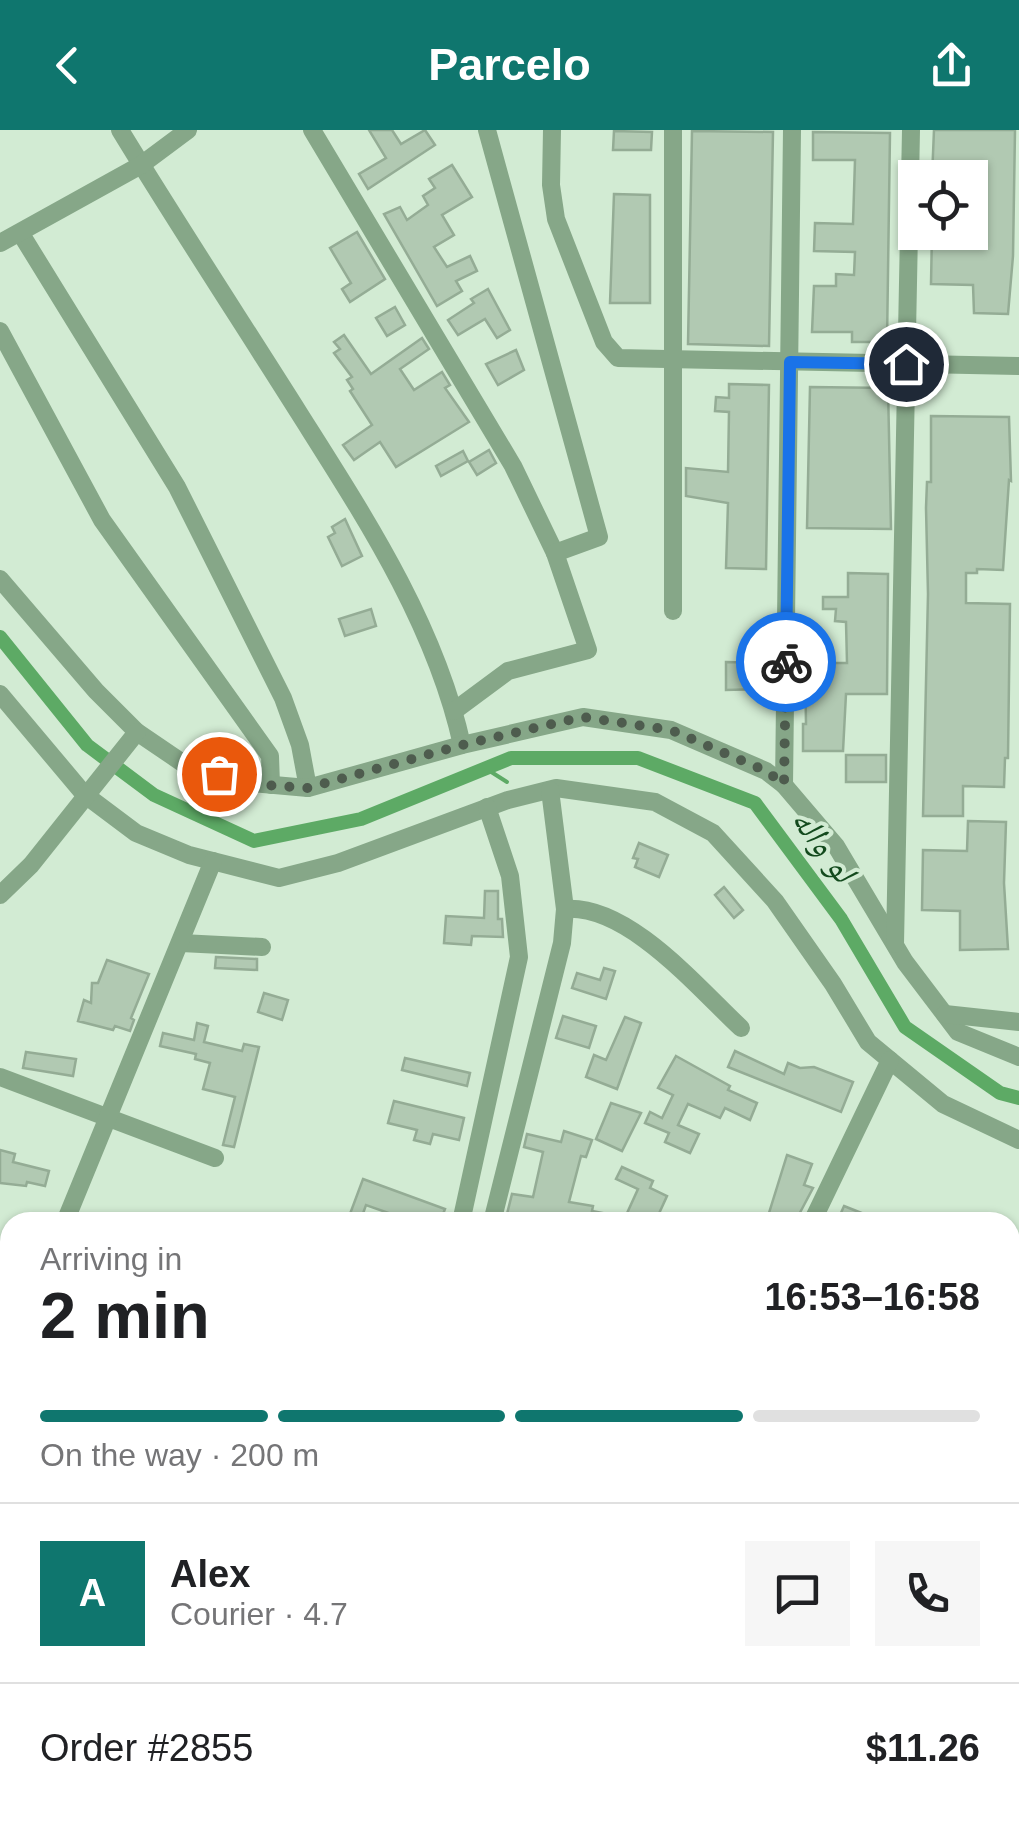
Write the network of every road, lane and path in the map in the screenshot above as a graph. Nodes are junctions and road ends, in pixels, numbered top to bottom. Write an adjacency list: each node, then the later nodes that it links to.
1 (120, 130): 9 (street)
2 (188, 130): 9 (street)
3 (312, 130): 17 (street)
4 (487, 130): 17 (street)
5 (552, 130): 13 (street)
6 (673, 130): 13 (street)
7 (792, 130): 14 (street)
8 (910, 130): 15 (street)
9 (142, 165): 10 (street); 21 (street)
10 (20, 234): 11 (street); 27 (street)
11 (0, 243)
12 (0, 331): 25 (street)
13 (673, 360): 14 (street); 19 (street)
14 (790, 362): 15 (street); 24 (street)
15 (906, 364): 16 (street); 34 (street)
16 (1019, 366)
17 (555, 552): 21 (street)
18 (0, 578): 22 (street)
19 (673, 611)
20 (0, 694): 26 (street)
21 (454, 711): 23 (street)
22 (134, 736): 25 (street); 26 (street)
23 (462, 745): 24 (street); 27 (street)
24 (784, 784): 34 (street)
25 (271, 785): 27 (street)
26 (90, 788): 30 (street); 31 (street)
27 (308, 788)
28 (550, 790): 29 (street); 32 (street); 40 (street)
29 (486, 807): 30 (street); 46 (street)
30 (213, 861): 33 (street)
31 (0, 894)
32 (565, 909): 38 (street); 47 (street)
33 (181, 942): 35 (street); 42 (street)
34 (895, 946): 36 (street)
35 (262, 947)
36 (945, 1014): 37 (street); 39 (street)
37 (1019, 1022)
38 (741, 1028)
39 (1019, 1057)
40 (890, 1060): 43 (street); 48 (street)
41 (0, 1078): 42 (street)
42 (108, 1117): 44 (street); 45 (street)
43 (1019, 1140)
44 (215, 1158)
45 (69, 1212)
46 (462, 1212)
47 (494, 1212)
48 (817, 1212)

